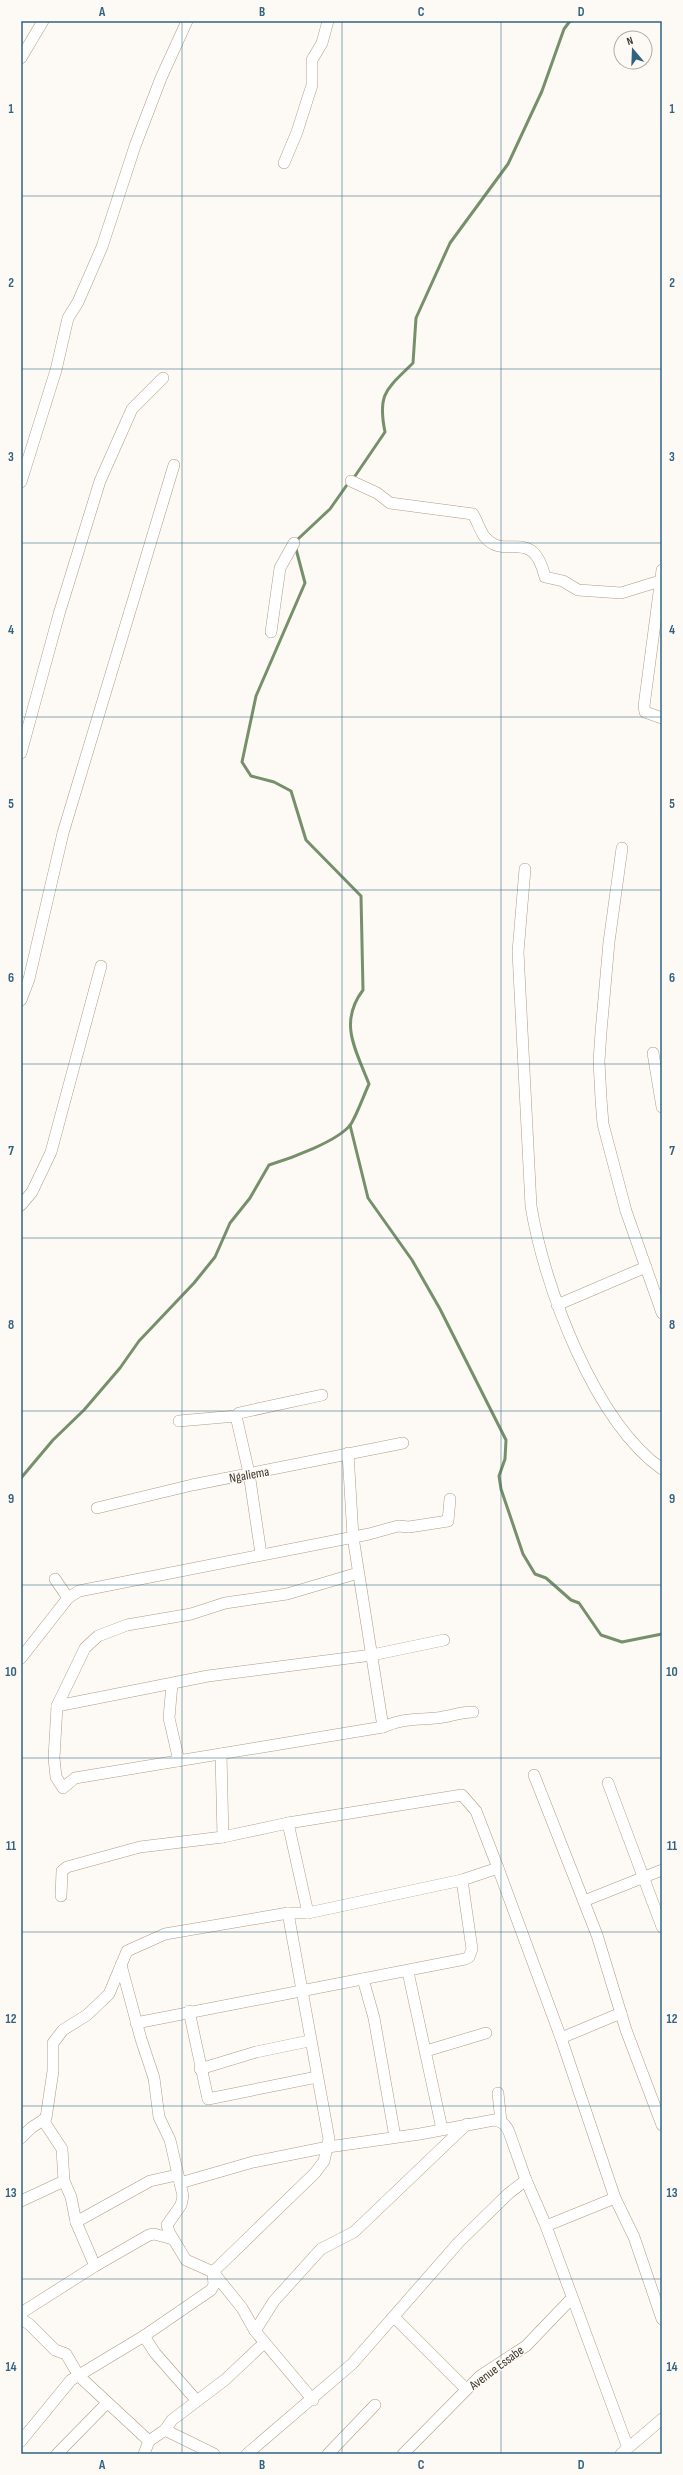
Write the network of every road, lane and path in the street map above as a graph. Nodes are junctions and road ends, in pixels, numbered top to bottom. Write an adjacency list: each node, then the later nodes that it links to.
1 (44, 21): 4 (street)
2 (187, 21): 9 (street)
3 (328, 21): 5 (street)
4 (21, 58)
5 (284, 163)
6 (163, 378): 14 (street)
7 (174, 465): 18 (street)
8 (351, 480): 11 (street)
9 (21, 482)
10 (294, 544): 12 (street)
11 (661, 575): 13 (street)
12 (271, 632)
13 (662, 718)
14 (21, 753)
15 (622, 848): 22 (street)
16 (525, 869): 23 (street)
17 (101, 966): 21 (street)
18 (21, 1000)
19 (653, 1053): 20 (street)
20 (662, 1107)
21 (21, 1205)
22 (646, 1266): 23 (street); 24 (street)
23 (557, 1305): 30 (street)
24 (662, 1313)
25 (322, 1395): 26 (street)
26 (236, 1416): 27 (street); 31 (street)
27 (179, 1421)
28 (403, 1443): 29 (street, Ngaliema)
29 (348, 1454): 31 (street, Ngaliema); 34 (street)
30 (662, 1469)
31 (249, 1473): 33 (street, Ngaliema); 35 (street)
32 (450, 1499): 34 (street)
33 (97, 1508)
34 (352, 1537): 35 (street); 36 (street)
35 (260, 1554): 38 (street)
36 (358, 1572): 40 (street); 43 (street)
37 (55, 1579): 38 (street)
38 (68, 1598): 41 (street)
39 (444, 1640): 40 (street)
40 (372, 1655): 42 (street); 45 (street)
41 (21, 1658)
42 (172, 1684): 43 (street); 47 (street)
43 (57, 1706): 47 (street)
44 (473, 1712): 45 (street)
45 (383, 1726): 46 (street)
46 (221, 1754): 47 (street); 51 (street)
47 (179, 1761)
48 (534, 1775): 57 (street)
49 (608, 1784): 54 (street)
50 (288, 1823): 51 (street); 52 (street); 59 (street)
51 (223, 1837): 56 (street)
52 (498, 1868): 55 (street); 69 (street)
53 (662, 1870): 54 (street)
54 (643, 1878): 57 (street); 60 (street)
55 (462, 1880): 59 (street); 62 (street)
56 (61, 1896)
57 (584, 1901): 66 (street)
58 (288, 1913): 59 (street); 61 (street); 64 (street)
59 (308, 1913)
60 (662, 1927)
61 (121, 1965): 67 (street); 76 (street)
62 (408, 1972): 63 (street); 71 (street)
63 (363, 1980): 64 (street); 81 (street)
64 (301, 1992): 65 (street); 70 (street)
65 (189, 2011): 67 (street); 72 (street)
66 (621, 2013): 69 (street); 75 (street)
67 (136, 2023): 84 (street)
68 (486, 2034): 71 (street)
69 (561, 2038): 87 (street)
70 (309, 2041): 72 (street); 73 (street)
71 (426, 2051): 80 (street)
72 (200, 2069): 73 (street)
73 (317, 2076): 83 (street)
74 (498, 2093): 77 (street)
75 (659, 2109): 79 (street)
76 (43, 2120): 82 (street); 86 (street)
77 (501, 2122): 78 (street); 85 (street)
78 (468, 2124): 80 (street); 99 (street)
79 (662, 2125)
80 (442, 2129): 81 (street)
81 (395, 2137): 83 (street)
82 (21, 2138)
83 (328, 2147): 84 (street); 93 (street)
84 (178, 2179): 89 (street); 91 (street)
85 (526, 2180): 90 (street); 96 (street)
86 (64, 2181): 88 (street); 89 (street)
87 (615, 2198): 90 (street); 98 (street)
88 (21, 2201)
89 (76, 2222): 92 (street)
90 (546, 2226): 94 (street)
91 (173, 2239): 92 (street); 93 (street)
92 (95, 2266): 95 (street)
93 (213, 2272): 99 (street); 100 (street)
94 (572, 2298): 103 (street, Avenue Essabe); 112 (street)
95 (21, 2313)
96 (394, 2318): 103 (street); 104 (street)
97 (21, 2319): 102 (street)
98 (662, 2319)
99 (255, 2331): 101 (street)
100 (144, 2336): 102 (street); 105 (street)
101 (264, 2343): 104 (street); 105 (street)
102 (79, 2376): 106 (street); 110 (street)
103 (466, 2389): 118 (street, Avenue Essabe)
104 (313, 2400): 116 (street)
105 (197, 2401): 109 (street)
106 (107, 2403): 111 (street); 113 (street)
107 (375, 2405): 117 (street)
108 (662, 2418): 112 (street)
109 (165, 2430): 111 (street); 115 (street)
110 (21, 2441)
111 (149, 2441): 114 (street)
112 (625, 2451)
113 (57, 2454)
114 (144, 2454)
115 (214, 2454)
116 (247, 2454)
117 (328, 2454)
118 (403, 2454)

